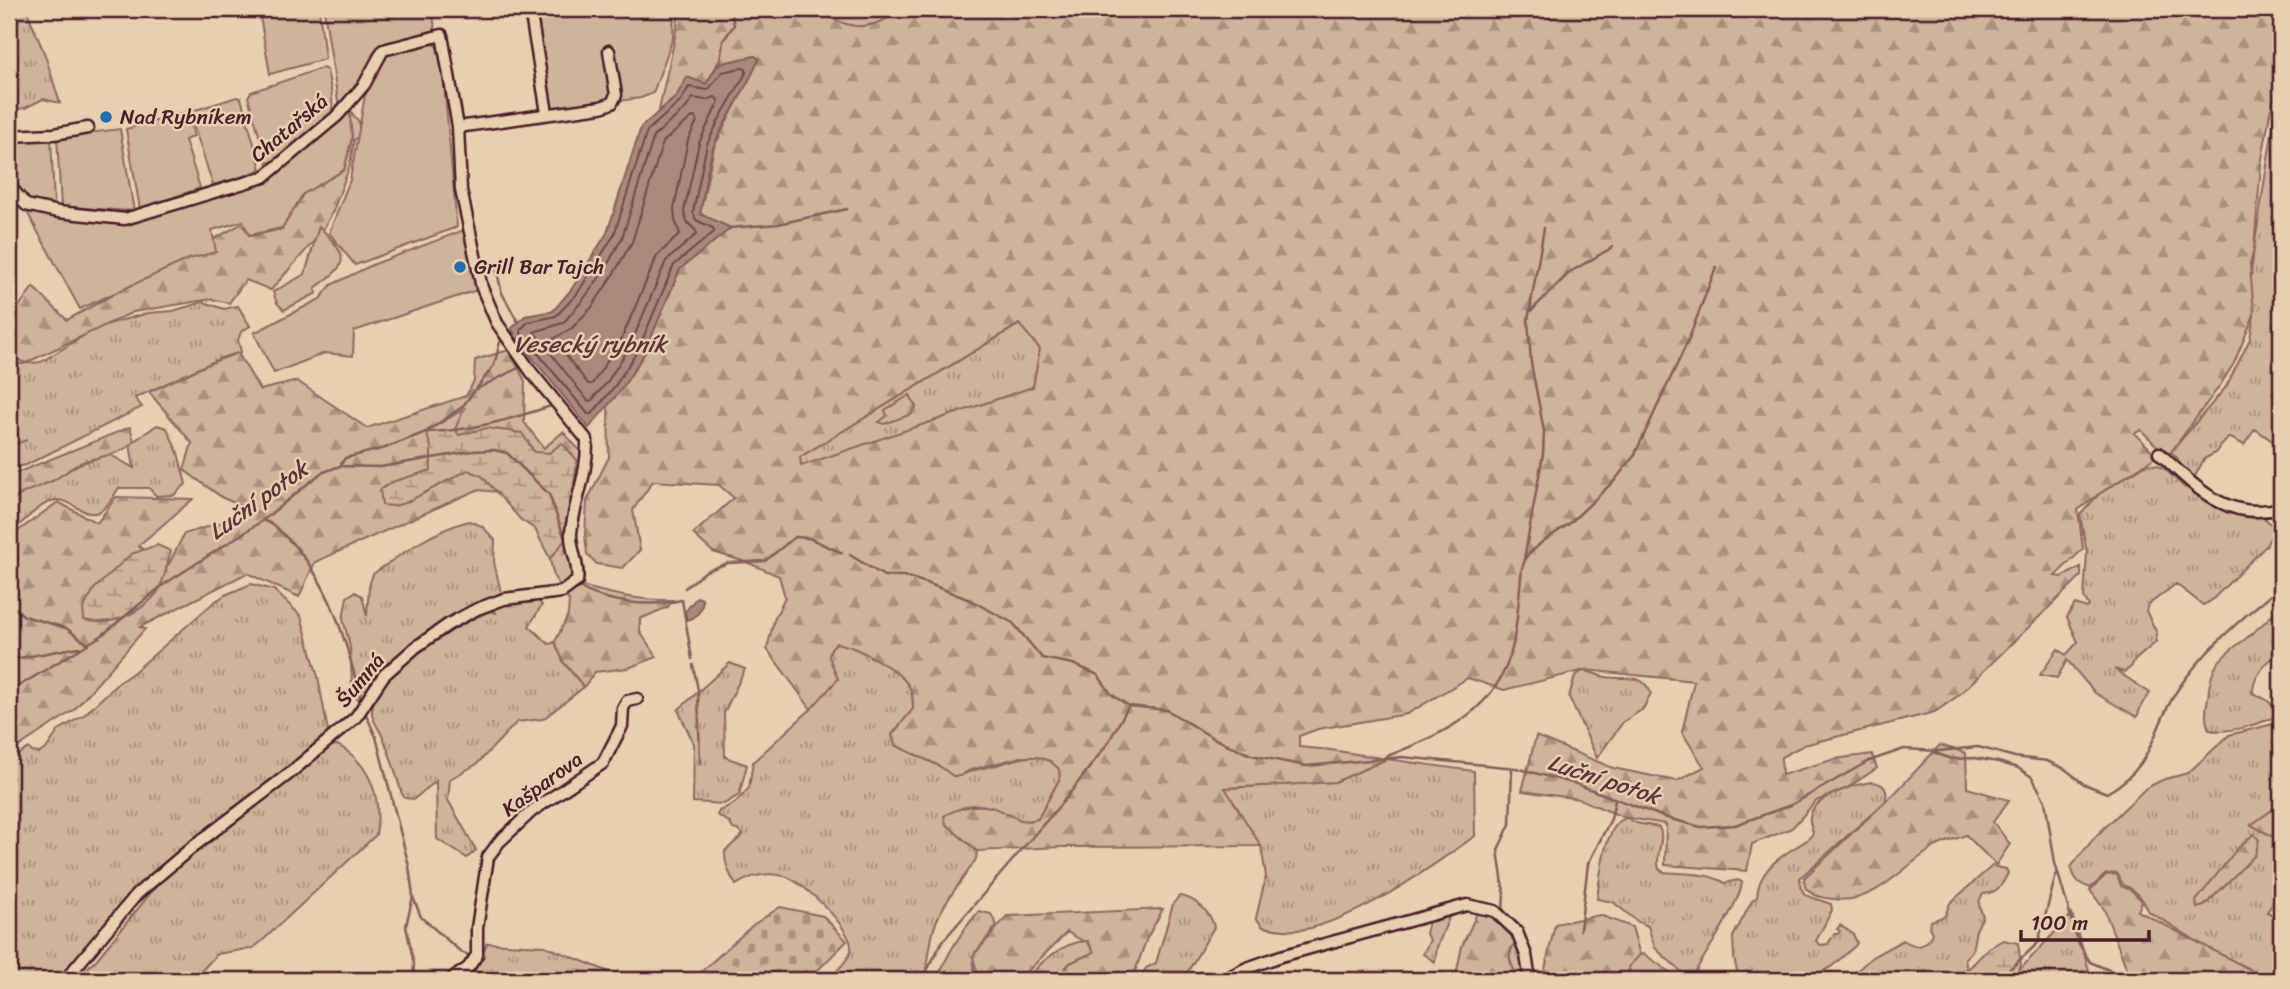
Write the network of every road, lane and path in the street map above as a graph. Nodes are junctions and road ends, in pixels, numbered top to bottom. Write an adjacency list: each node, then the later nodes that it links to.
1 (530, 9): 3 (street)
2 (609, 51): 3 (street)
3 (547, 113): 4 (street)
4 (458, 127): 7 (street, Chatařská); 8 (street, Chatařská)
5 (88, 128): 6 (street)
6 (9, 136)
7 (9, 185)
8 (587, 440): 12 (street, Šumná)
9 (2159, 453): 10 (street)
10 (2281, 508)
11 (637, 699): 13 (street, Kašparova)
12 (65, 980)
13 (450, 980)
14 (1223, 980): 15 (street)
15 (1530, 980)

